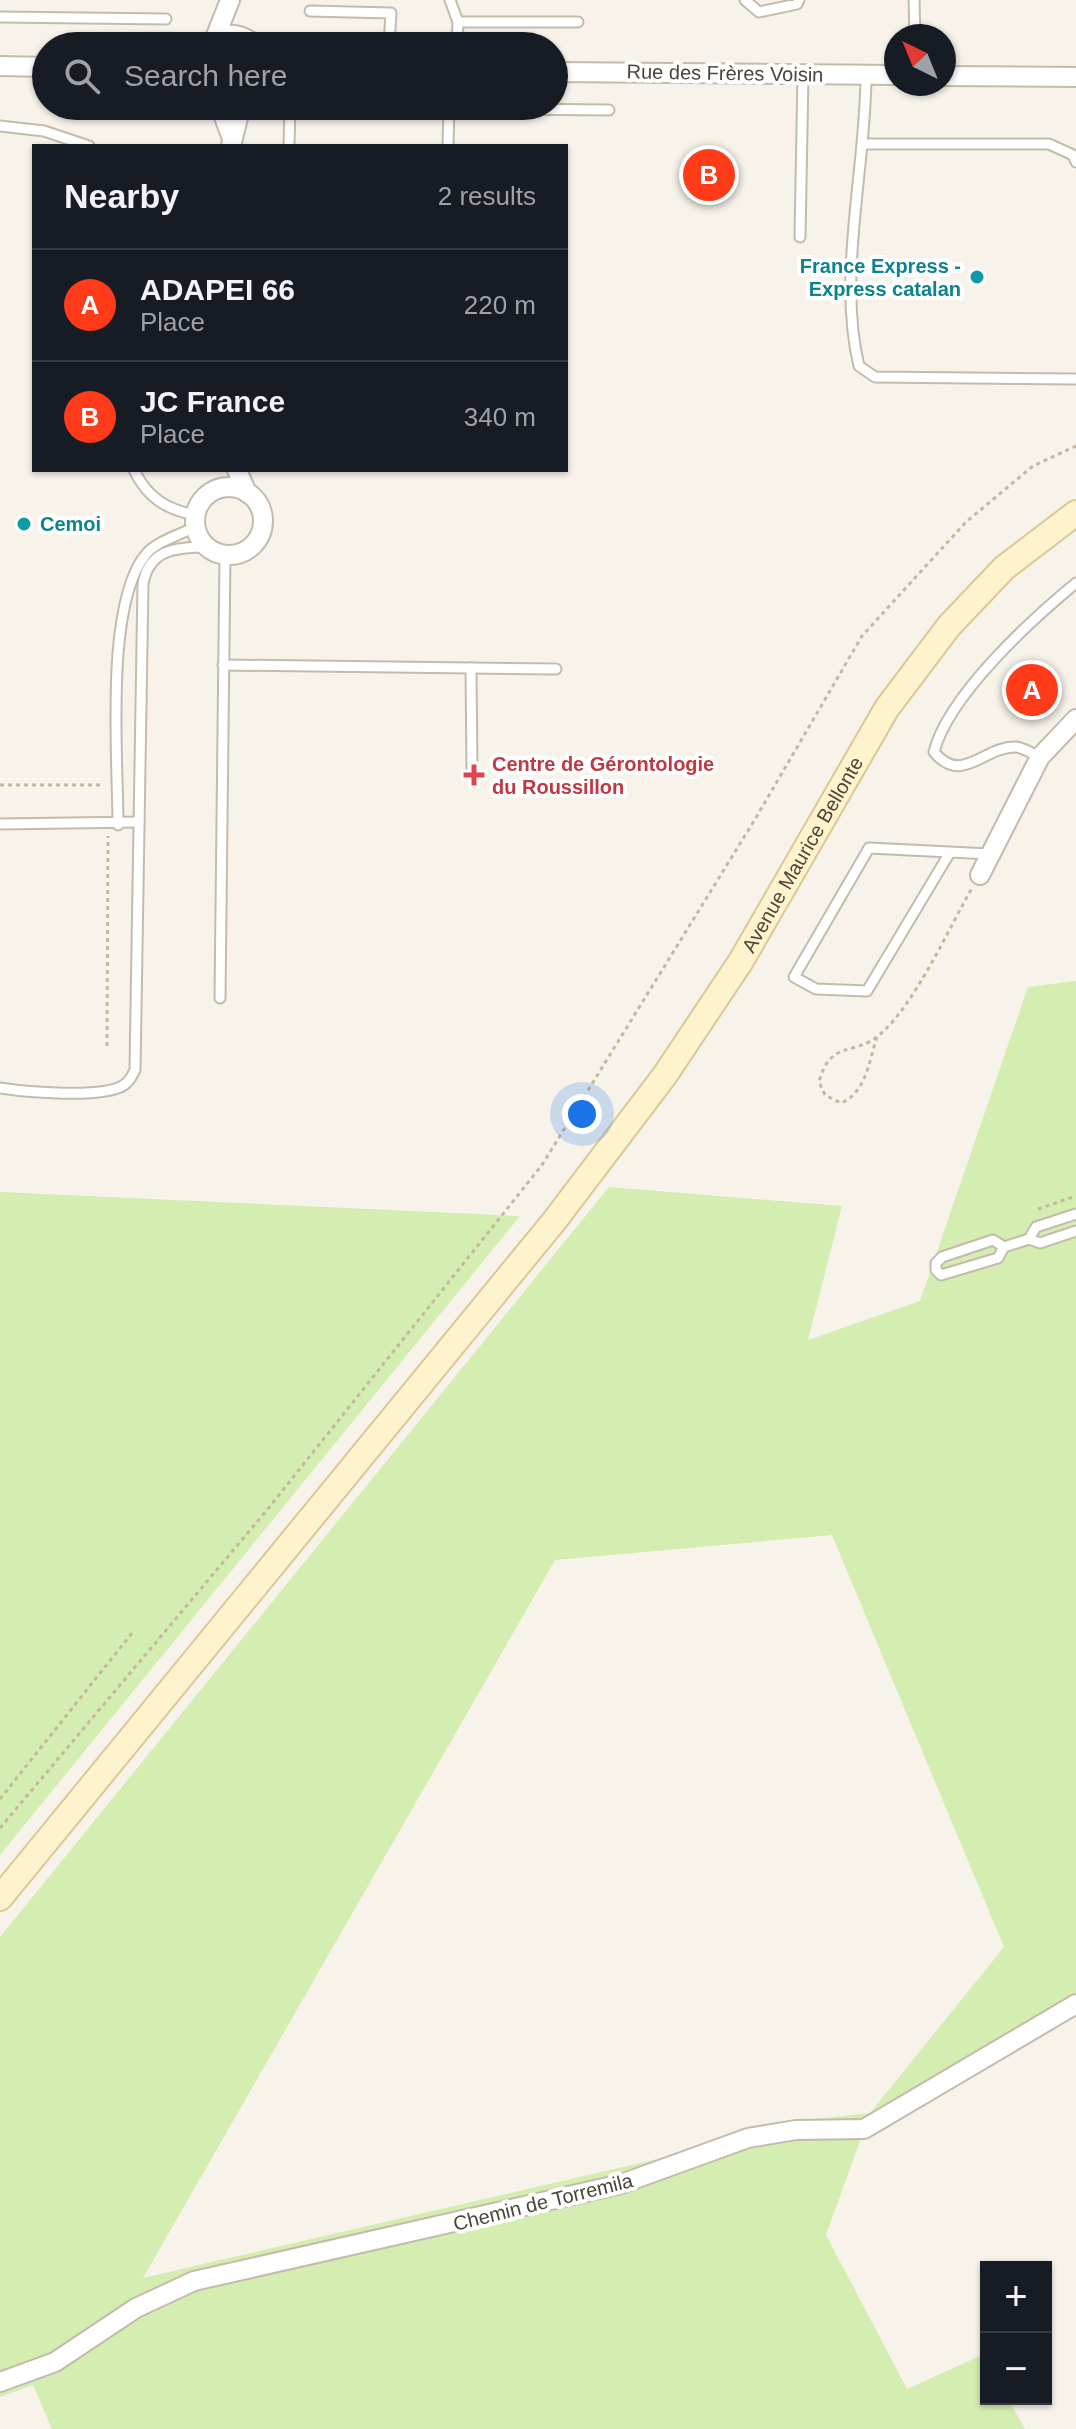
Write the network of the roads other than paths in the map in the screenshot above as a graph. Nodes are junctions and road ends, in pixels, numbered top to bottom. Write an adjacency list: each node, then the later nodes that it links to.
1 (232, 0): 12 (street); 13 (street)
2 (450, 0): 9 (lane)
3 (745, 0): 4 (lane)
4 (799, 0)
5 (914, 0): 11 (lane)
6 (310, 11): 14 (lane)
7 (0, 17): 8 (lane)
8 (166, 19)
9 (458, 22): 10 (lane); 15 (lane)
10 (578, 22)
11 (915, 24)
12 (215, 32)
13 (245, 32)
14 (390, 32)
15 (458, 32)
16 (0, 66): 17 (street)
17 (32, 67)
18 (568, 72): 19 (street, Rue des Frères Voisin)
19 (803, 74): 20 (street, Rue des Frères Voisin); 37 (lane)
20 (866, 75): 21 (street, Rue des Frères Voisin); 35 (lane)
21 (884, 75)
22 (956, 76): 23 (street)
23 (1076, 77)
24 (568, 110): 25 (lane)
25 (609, 110)
26 (224, 120): 31 (street)
27 (237, 120): 31 (street)
28 (290, 120): 33 (lane)
29 (449, 120): 34 (lane)
30 (0, 126): 32 (lane)
31 (231, 141)
32 (83, 144)
33 (289, 144)
34 (448, 144)
35 (864, 144): 36 (lane); 38 (lane)
36 (1076, 162)
37 (800, 237)
38 (1076, 379)
39 (135, 472): 45 (lane)
40 (222, 472): 42 (street)
41 (238, 472): 43 (street)
42 (213, 492): 43 (street); 45 (street)
43 (247, 493): 47 (street)
44 (1076, 513): 67 (main road, Avenue Maurice Bellonte)
45 (196, 521): 46 (street); 57 (lane)
46 (207, 547): 47 (street); 55 (lane)
47 (225, 555): 49 (lane)
48 (1076, 583): 53 (lane)
49 (223, 665): 50 (lane); 61 (lane)
50 (471, 668): 51 (lane); 54 (lane)
51 (556, 669)
52 (1076, 719): 53 (street)
53 (1040, 757): 59 (street)
54 (472, 768)
55 (139, 822): 57 (lane); 62 (lane)
56 (0, 824): 57 (lane)
57 (113, 825)
58 (949, 854): 58 (lane); 59 (lane)
59 (990, 854): 60 (street)
60 (980, 875)
61 (220, 998)
62 (0, 1088)
63 (1076, 1214): 65 (lane)
64 (1076, 1231): 65 (lane)
65 (1029, 1239): 66 (lane)
66 (1004, 1247): 66 (lane)
67 (0, 1898)
68 (1076, 2004): 69 (street, Chemin de Torremila)
69 (0, 2382)

